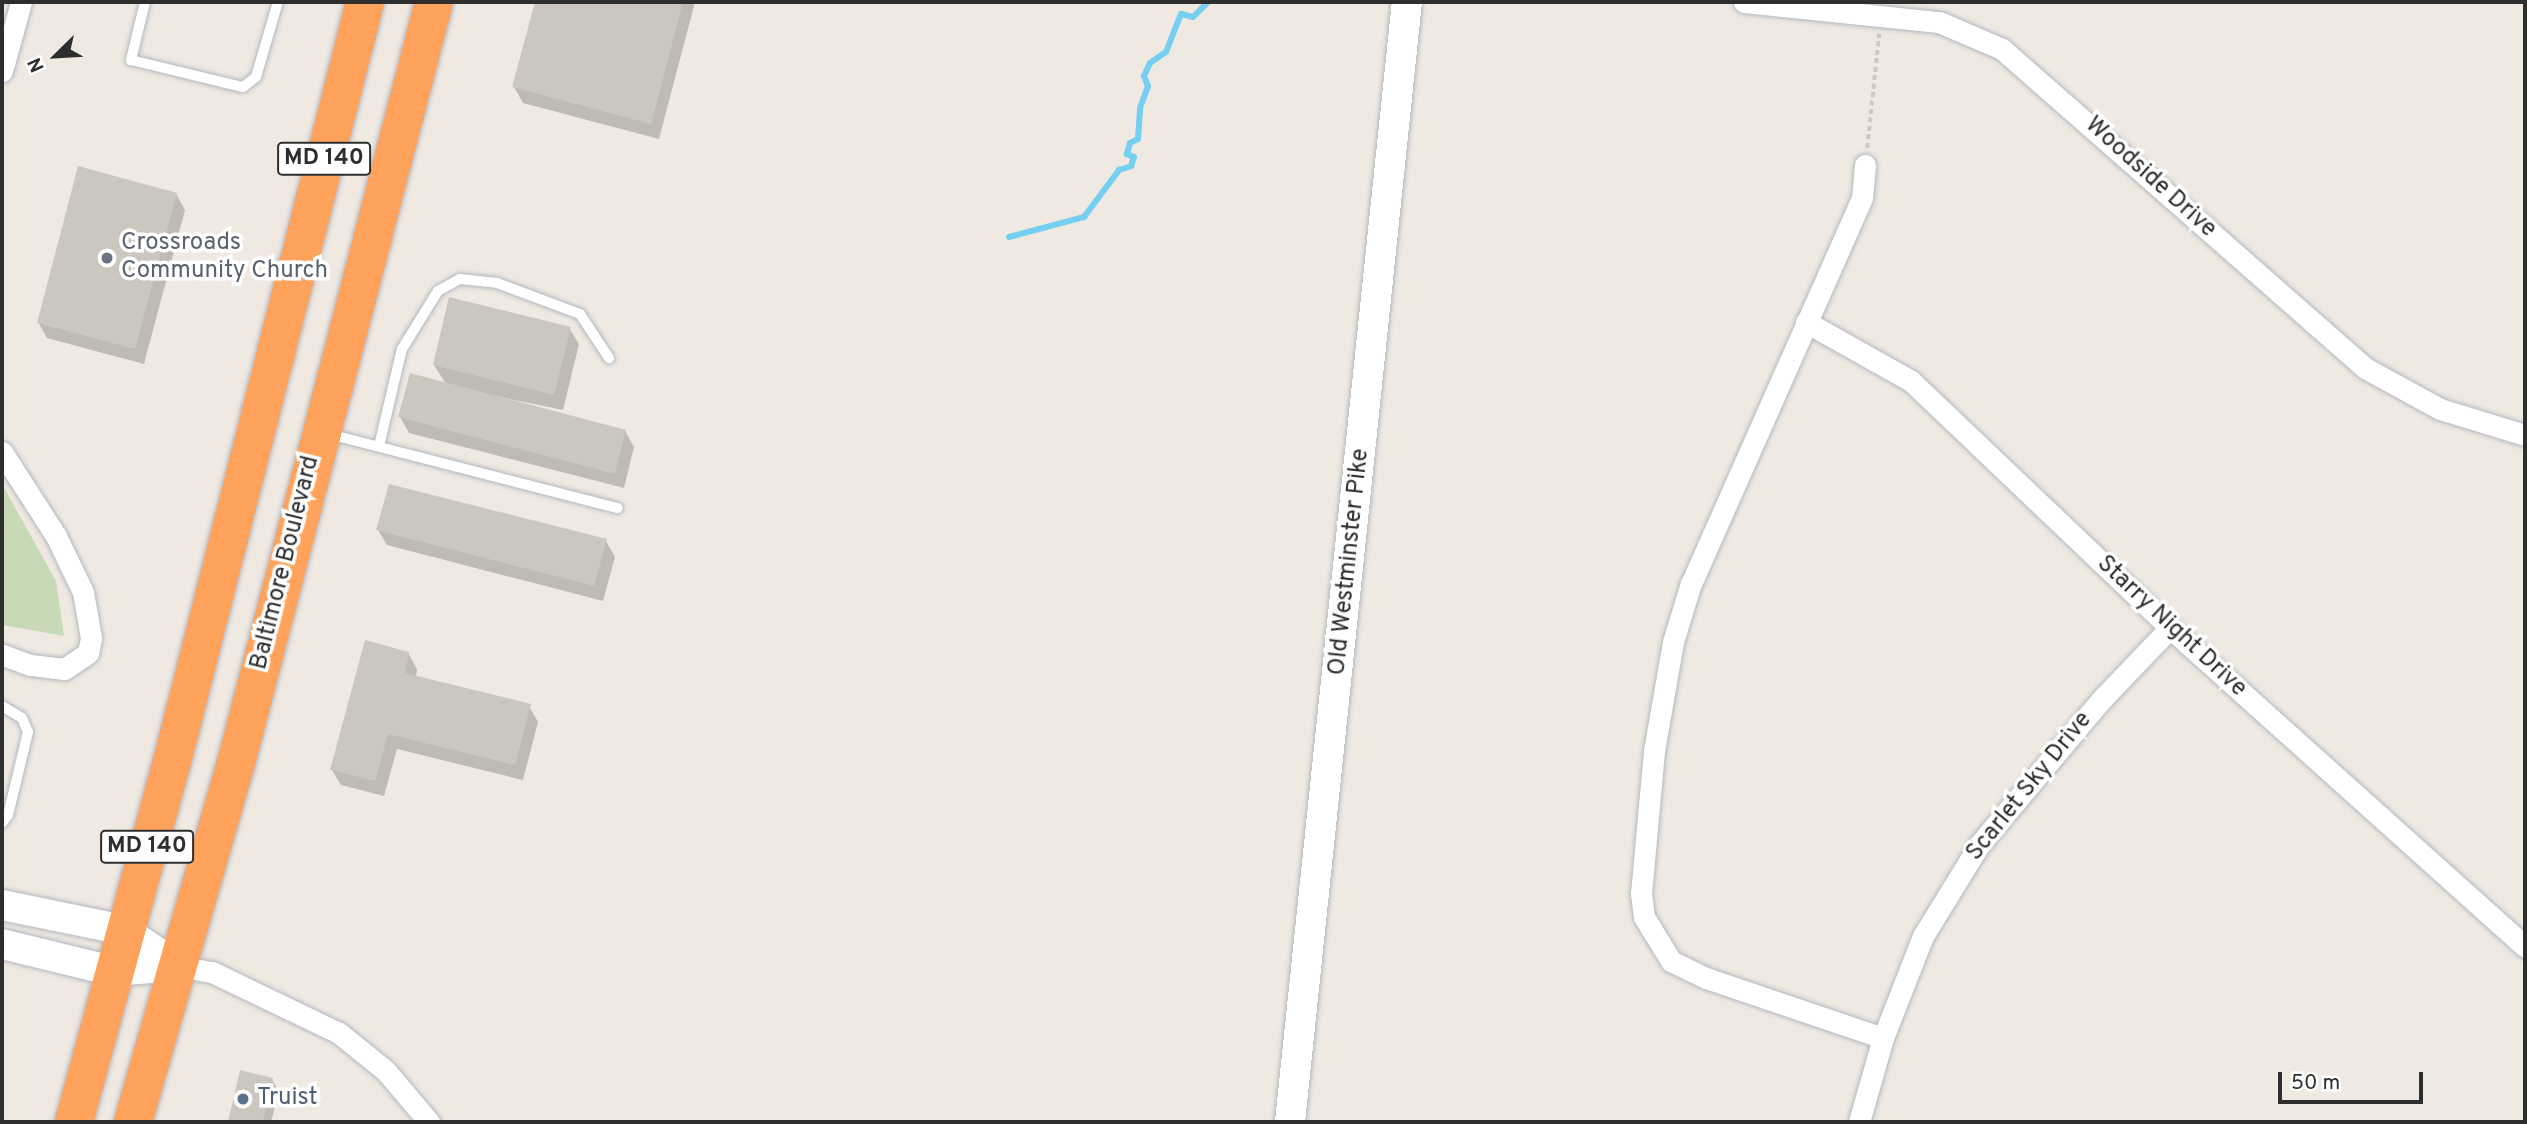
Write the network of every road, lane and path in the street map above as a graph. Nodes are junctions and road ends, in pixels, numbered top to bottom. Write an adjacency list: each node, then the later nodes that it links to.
1 (21, 2): 9 (street)
2 (145, 2): 3 (lane)
3 (278, 2)
4 (365, 2): 23 (highway, MD 140)
5 (434, 2): 13 (highway, Baltimore Boulevard / MD 140)
6 (1406, 2): 32 (main road, Old Westminster Pike)
7 (1744, 2): 8 (street, Woodside Drive)
8 (1882, 8): 10 (path); 14 (street, Woodside Drive)
9 (2, 71)
10 (1865, 165): 11 (street)
11 (1806, 322): 18 (street, Starry Night Drive); 28 (street)
12 (609, 358): 15 (lane)
13 (320, 432): 15 (lane); 26 (highway, Baltimore Boulevard / MD 140)
14 (2525, 435)
15 (379, 446): 17 (lane)
16 (2, 452): 19 (street)
17 (618, 508)
18 (2170, 628): 25 (street, Starry Night Drive); 28 (street, Scarlet Sky Drive)
19 (2, 655)
20 (2, 706): 21 (lane)
21 (2, 823)
22 (2, 905): 23 (main road)
23 (124, 930): 26 (main road); 27 (highway, MD 140)
24 (2, 944): 27 (main road)
25 (2525, 947)
26 (177, 967): 27 (main road); 30 (highway, Baltimore Boulevard / MD 140); 31 (street)
27 (113, 971): 29 (highway, MD 140)
28 (1883, 1038): 33 (street, Scarlet Sky Drive)
29 (74, 1122)
30 (133, 1122)
31 (429, 1122)
32 (1290, 1122)
33 (1859, 1122)

